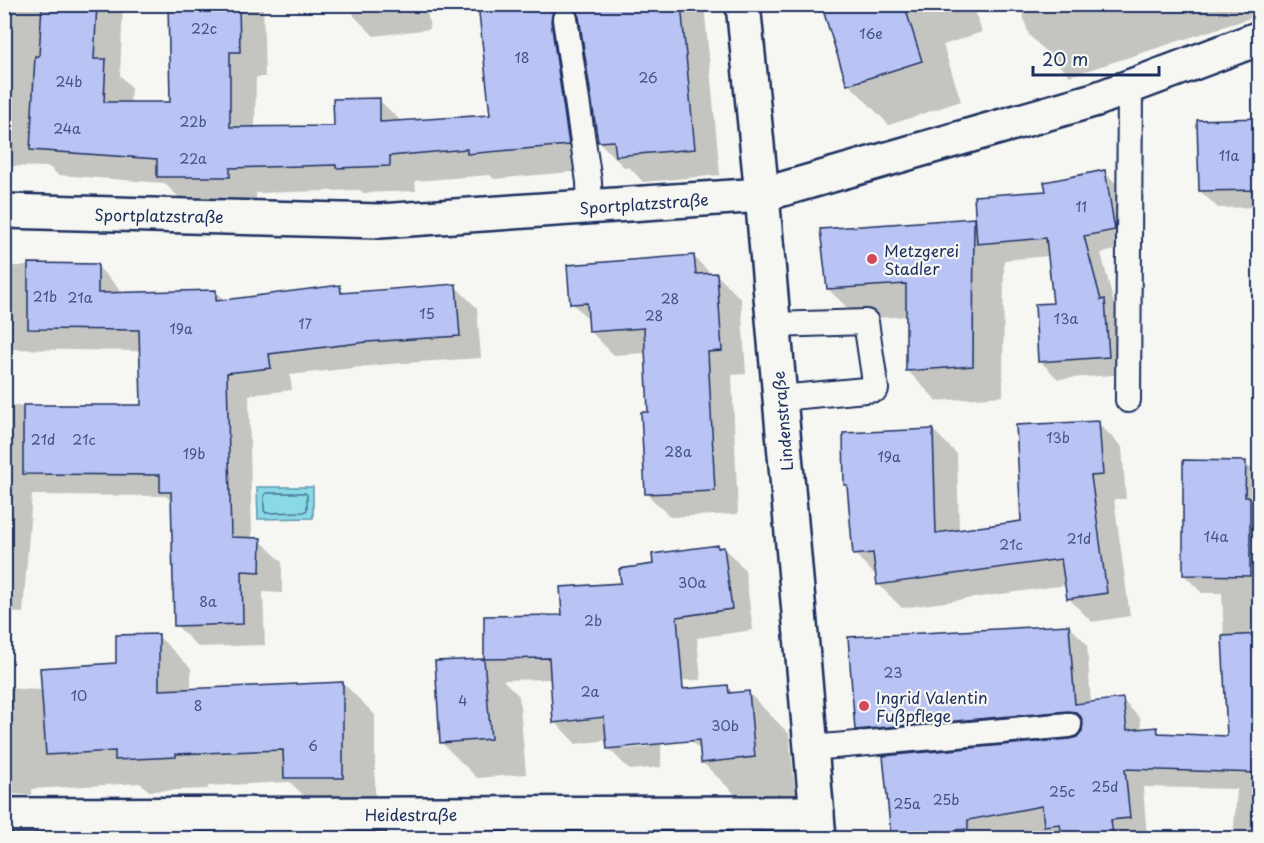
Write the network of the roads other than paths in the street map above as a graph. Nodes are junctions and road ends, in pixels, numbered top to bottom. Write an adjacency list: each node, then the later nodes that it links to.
1 (743, 4): 5 (street, Lindenstraße)
2 (565, 19): 6 (lane)
3 (1260, 38): 4 (street, Sportplatzstraße)
4 (1130, 86): 5 (street, Sportplatzstraße); 10 (lane)
5 (762, 195): 6 (street, Sportplatzstraße); 8 (street, Lindenstraße)
6 (590, 206): 7 (street, Sportplatzstraße)
7 (4, 211)
8 (774, 325): 9 (street, Lindenstraße); 9 (lane)
9 (780, 398): 12 (street, Lindenstraße)
10 (1128, 400)
11 (1069, 725): 12 (lane)
12 (812, 748): 16 (street, Lindenstraße)
13 (4, 815): 14 (street, Heidestraße)
14 (399, 826): 15 (street, Heidestraße)
15 (521, 826): 16 (street, Heidestraße)
16 (818, 826)

